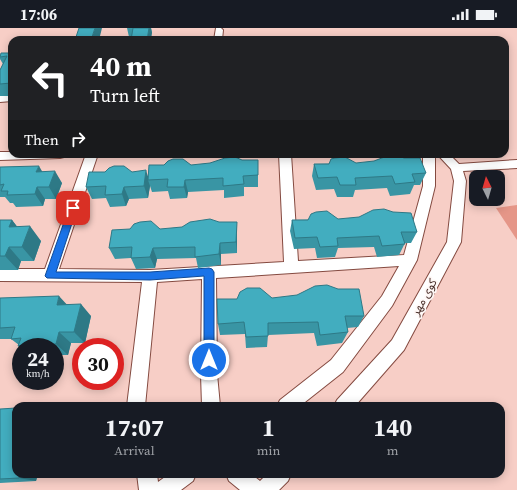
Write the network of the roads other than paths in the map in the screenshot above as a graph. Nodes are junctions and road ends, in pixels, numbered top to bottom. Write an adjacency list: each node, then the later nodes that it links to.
1 (219, 30): 2 (street)
2 (218, 36)
3 (91, 158): 13 (street)
4 (285, 158): 10 (street)
5 (429, 158): 9 (street)
6 (447, 158): 8 (street)
7 (517, 164): 8 (street)
8 (456, 168): 18 (street, کوی مهر)
9 (410, 260): 10 (street); 17 (street)
10 (291, 267): 11 (street)
11 (209, 272): 14 (street); 16 (street)
12 (0, 275): 13 (street)
13 (50, 276): 14 (street)
14 (150, 276): 15 (street)
15 (136, 402)
16 (211, 402)
17 (291, 402)
18 (347, 402)
19 (148, 478): 23 (street)
20 (180, 478): 24 (street)
21 (241, 478): 25 (street)
22 (277, 478): 26 (street)
23 (149, 490)
24 (164, 490)
25 (255, 490)
26 (265, 490)

